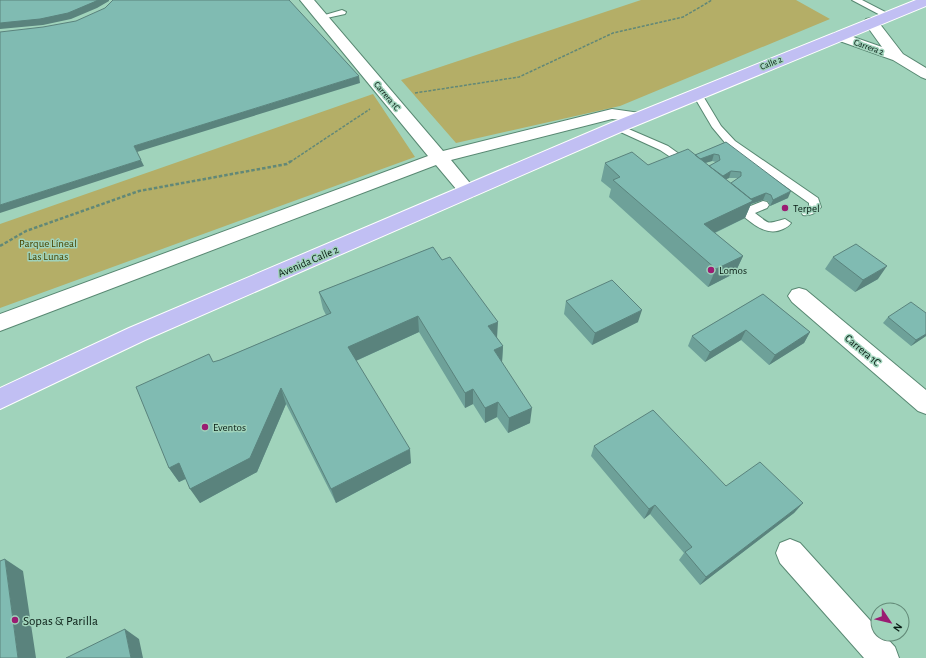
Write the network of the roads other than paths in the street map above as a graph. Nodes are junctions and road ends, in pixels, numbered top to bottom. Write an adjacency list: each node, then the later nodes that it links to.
1 (307, 0): 6 (street, Carrera 1C)
2 (856, 0): 5 (lane)
3 (926, 1): 5 (main road, Calle 2)
4 (342, 12): 6 (lane)
5 (889, 16): 7 (main road, Calle 2)
6 (322, 17): 16 (street, Carrera 1C)
7 (871, 22): 8 (main road, Calle 2); 9 (street, Carrera 2)
8 (839, 36): 9 (street, Carrera 2); 11 (main road, Calle 2)
9 (898, 57): 10 (street, Carrera 2)
10 (926, 74)
11 (697, 93): 12 (main road, Calle 2); 14 (lane)
12 (641, 117): 13 (main road, Calle 2); 16 (street)
13 (617, 127): 18 (lane); 21 (main road, Avenida Calle 2)
14 (744, 152): 15 (lane); 17 (lane)
15 (734, 156)
16 (439, 158): 21 (street, Carrera 1C); 29 (street)
17 (764, 166): 19 (lane); 20 (lane)
18 (696, 171)
19 (754, 171)
20 (796, 188): 23 (lane); 26 (lane)
21 (468, 192): 30 (main road, Avenida Calle 2)
22 (723, 194): 25 (lane)
23 (784, 194)
24 (763, 205): 25 (lane)
25 (746, 212): 27 (lane)
26 (807, 212)
27 (785, 223)
28 (799, 296): 31 (street, Carrera 1C)
29 (0, 323)
30 (0, 399)
31 (926, 404)
32 (790, 553): 33 (street)
33 (884, 658)

